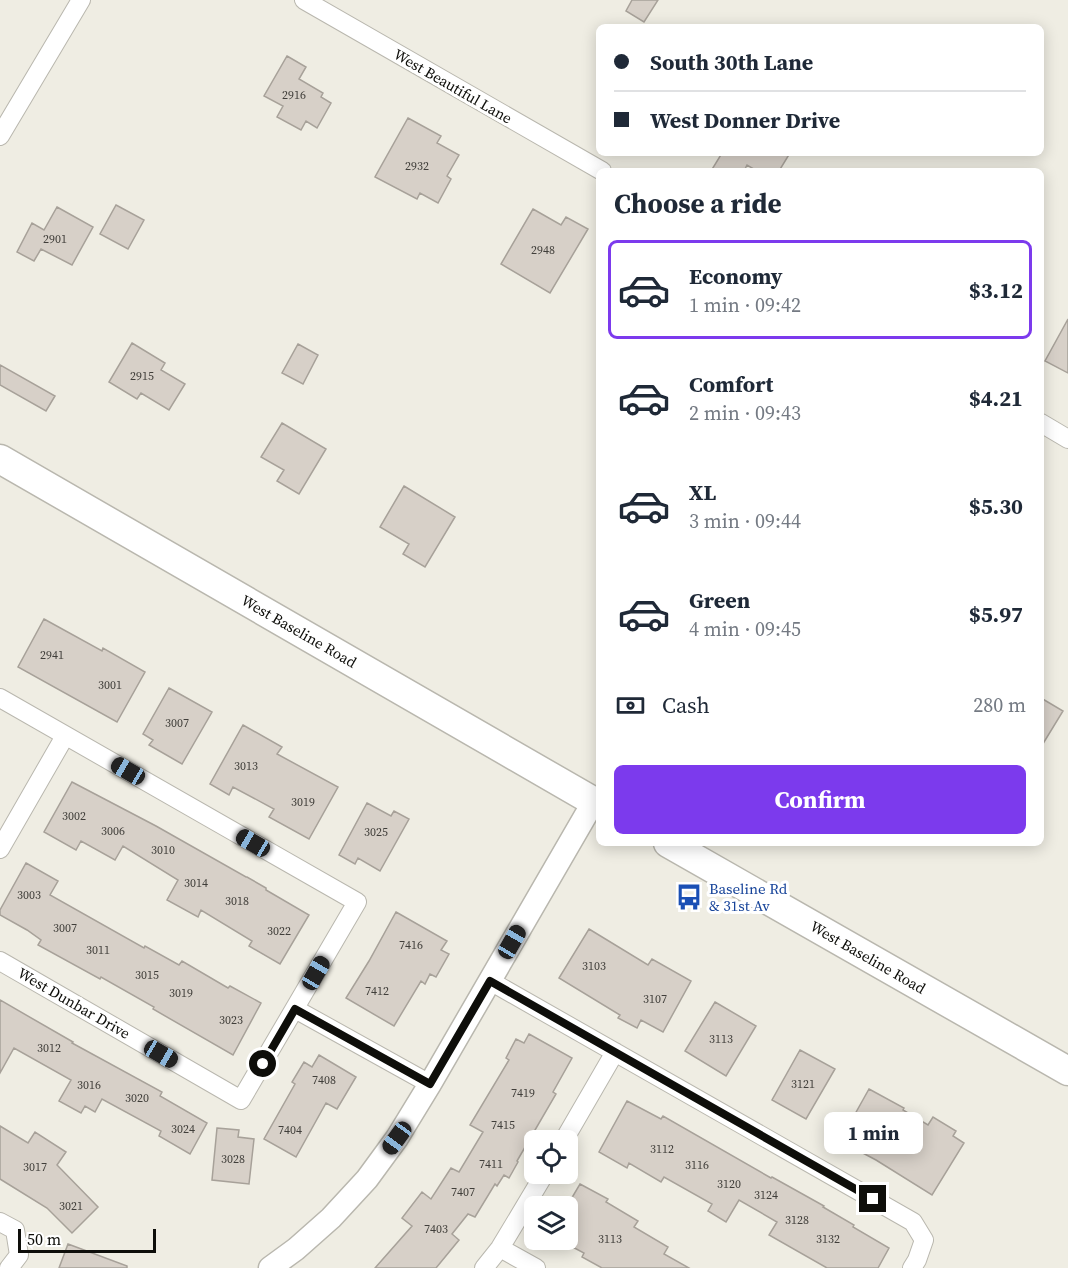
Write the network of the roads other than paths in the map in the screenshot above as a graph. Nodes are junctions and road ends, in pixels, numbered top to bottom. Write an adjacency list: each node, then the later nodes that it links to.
1 (81, 0): 3 (street)
2 (304, 0): 4 (street, West Beautiful Lane)
3 (0, 136)
4 (597, 168)
5 (1044, 425): 6 (street)
6 (1068, 439)
7 (0, 459): 10 (main road, West Baseline Road)
8 (0, 699): 9 (street)
9 (65, 736): 12 (street); 15 (street)
10 (596, 802): 14 (street)
11 (673, 846): 17 (main road, West Baseline Road)
12 (0, 849)
13 (0, 961): 15 (street, West Dunbar Drive)
14 (490, 981): 16 (street); 18 (street)
15 (295, 1009): 18 (street)
16 (615, 1052): 19 (street); 27 (street)
17 (1068, 1071)
18 (430, 1084): 24 (street)
19 (570, 1130)
20 (538, 1184): 22 (street)
21 (0, 1222): 23 (street)
22 (500, 1248): 25 (street); 26 (street)
23 (14, 1261)
24 (270, 1268)
25 (484, 1268)
26 (536, 1268)
27 (912, 1268)

